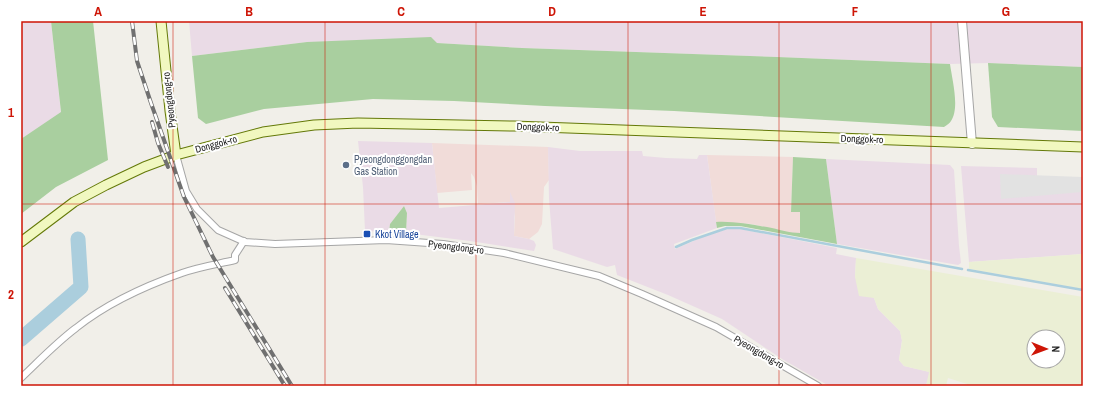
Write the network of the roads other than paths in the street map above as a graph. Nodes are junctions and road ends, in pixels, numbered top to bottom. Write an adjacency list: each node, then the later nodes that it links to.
1 (161, 21): 5 (main road, Pyeongdong-ro)
2 (962, 21): 3 (street)
3 (972, 144): 4 (main road, Donggok-ro); 5 (main road, Donggok-ro)
4 (1083, 147)
5 (176, 155): 6 (street, Pyeongdong-ro); 7 (main road, Donggok-ro)
6 (244, 241): 8 (street); 9 (street, Pyeongdong-ro)
7 (21, 242)
8 (21, 378)
9 (818, 386)

